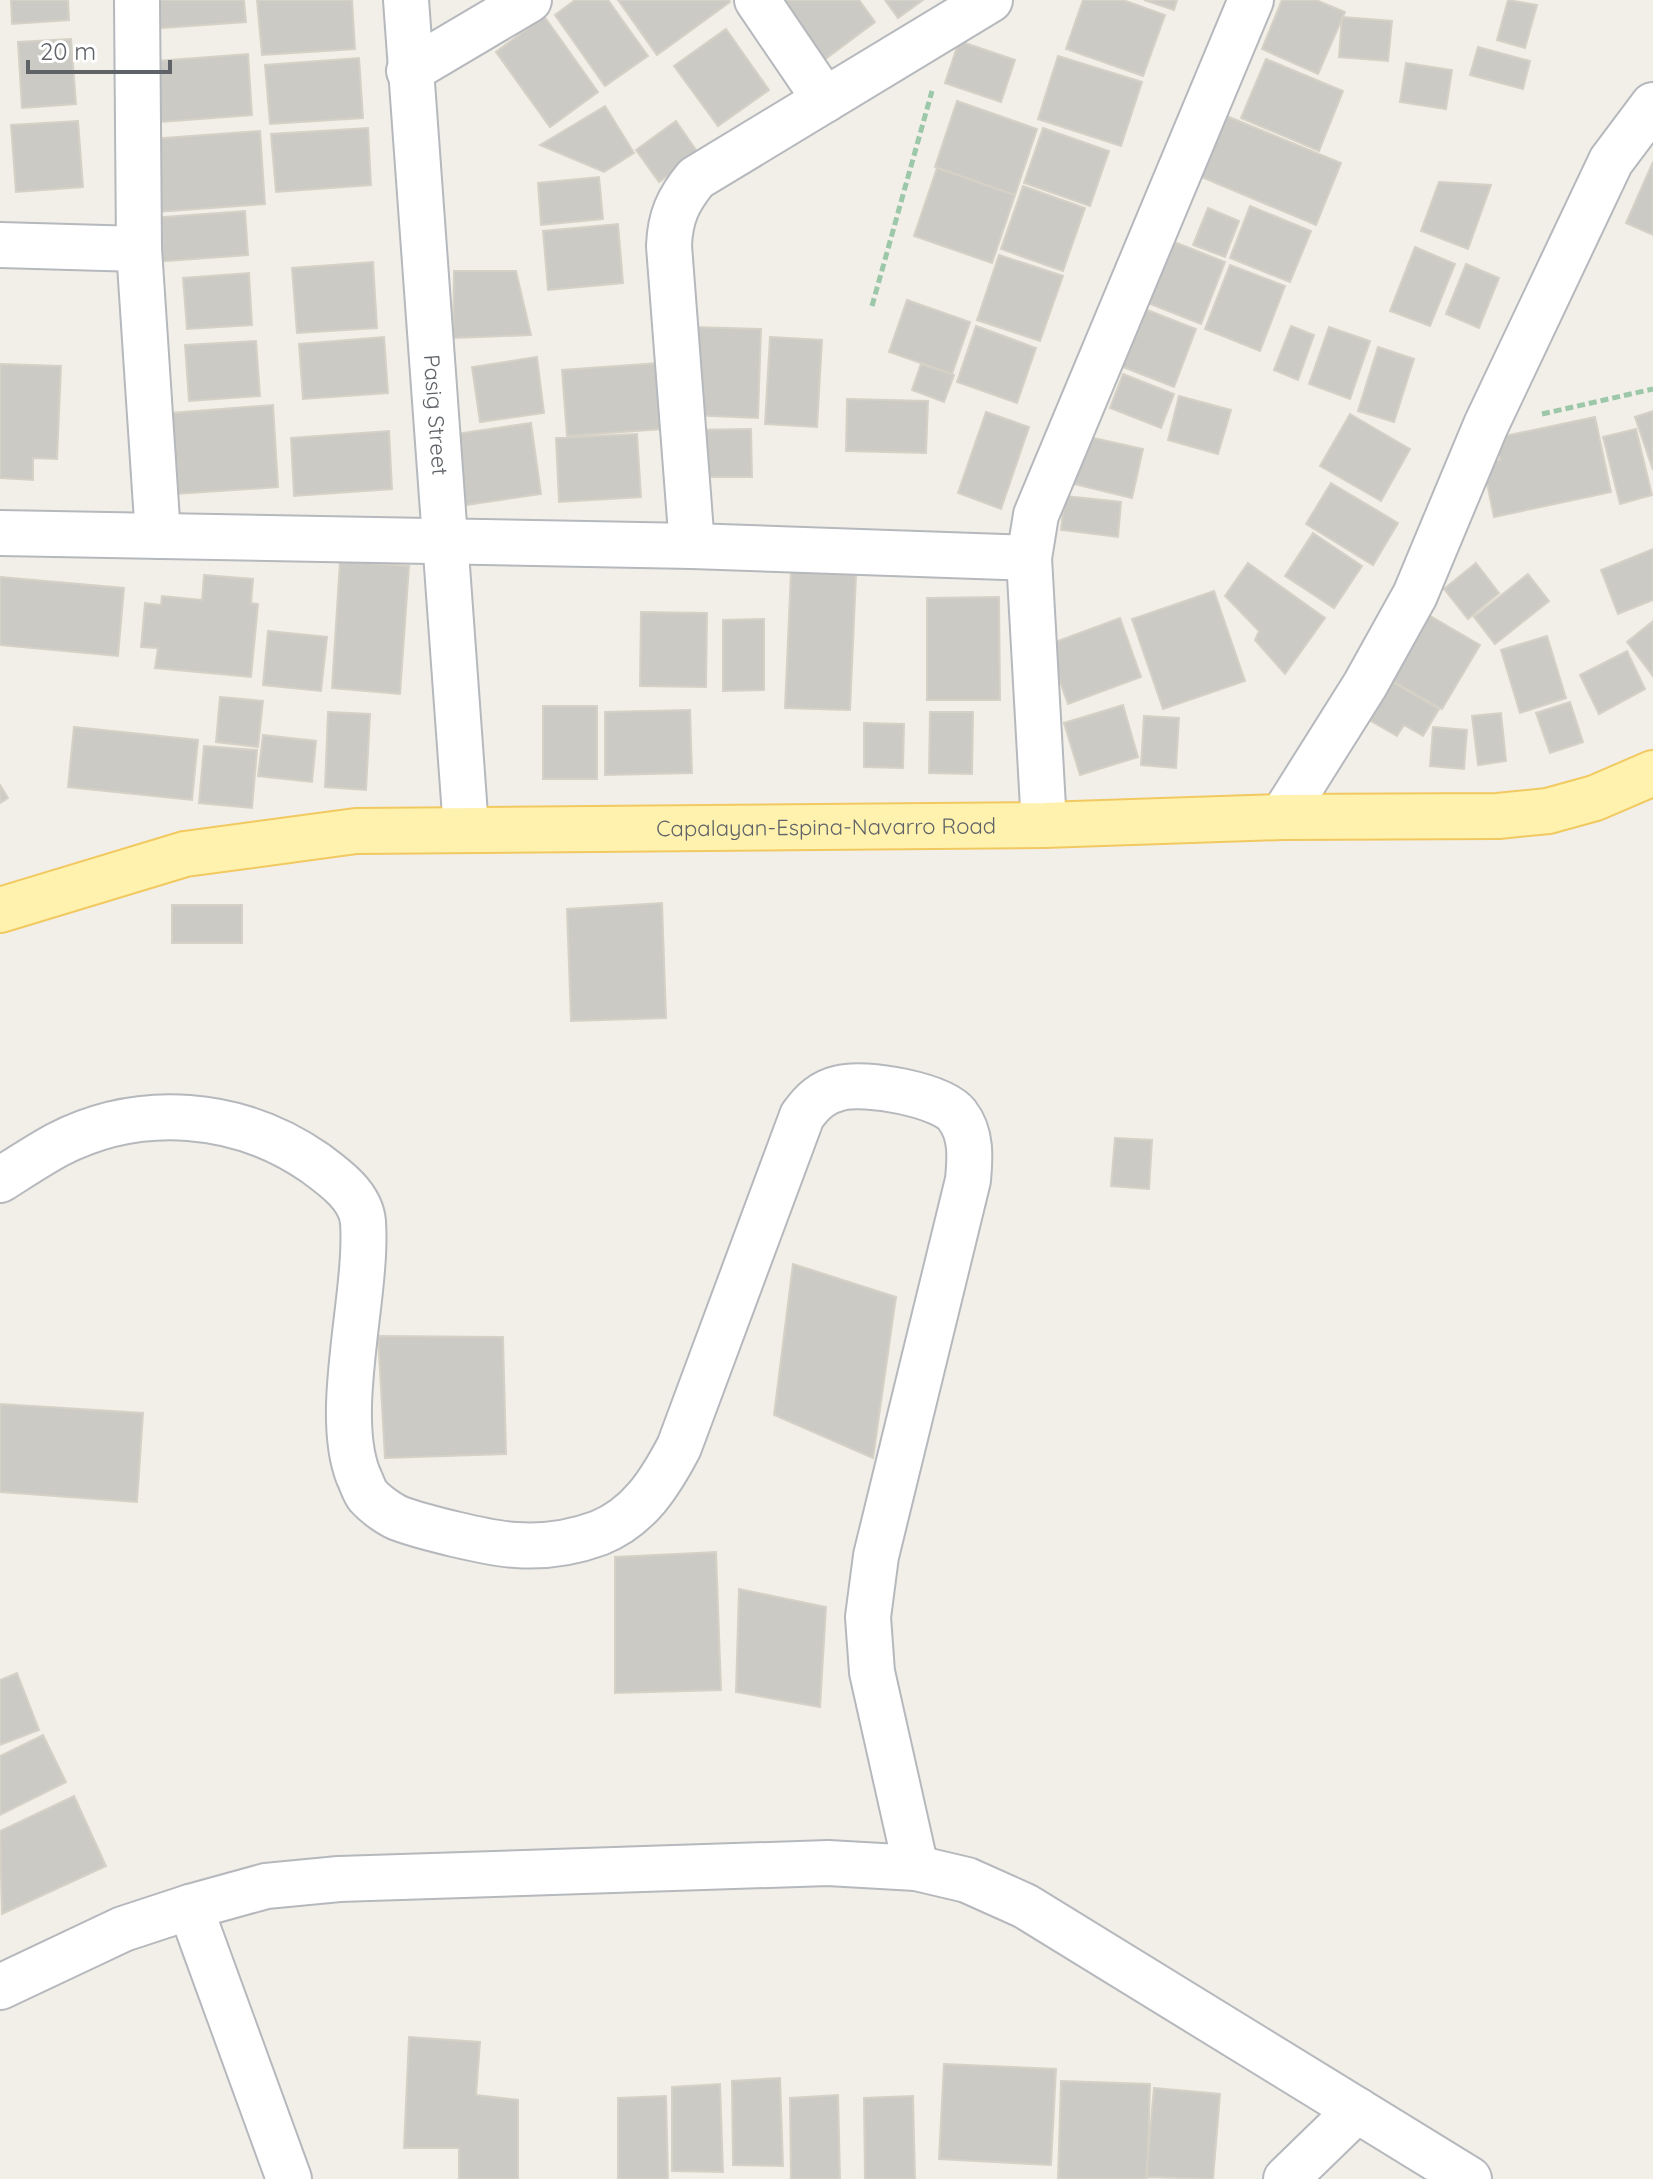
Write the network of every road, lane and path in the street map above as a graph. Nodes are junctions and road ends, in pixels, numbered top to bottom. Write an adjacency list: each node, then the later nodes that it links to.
1 (137, 0): 12 (street)
2 (406, 0): 8 (street, Pasig Street)
3 (529, 0): 8 (street)
4 (757, 0): 9 (street)
5 (990, 0): 7 (street)
6 (1251, 0): 20 (street)
7 (952, 21): 9 (street); 13 (path)
8 (409, 71): 18 (street, Pasig Street)
9 (825, 100): 19 (street)
10 (1653, 105): 15 (street)
11 (0, 245): 12 (street)
12 (139, 249): 17 (street)
13 (872, 306)
14 (1653, 389): 15 (path)
15 (1486, 425): 22 (street)
16 (0, 533): 17 (street)
17 (158, 536): 18 (street)
18 (446, 541): 19 (street); 24 (street, Pasig Street)
19 (692, 546): 20 (street)
20 (1029, 558): 23 (street)
21 (1653, 773): 22 (main road, Capalayan-Espina-Navarro Road)
22 (1282, 817): 23 (main road, Capalayan-Espina-Navarro Road)
23 (1044, 825): 24 (main road, Capalayan-Espina-Navarro Road)
24 (466, 829): 25 (main road, Capalayan-Espina-Navarro Road)
25 (0, 910)
26 (0, 1180): 27 (street)
27 (916, 1868): 28 (street); 30 (street)
28 (190, 1907): 29 (street); 31 (street)
29 (0, 1987)
30 (1357, 2110): 32 (street); 33 (street)
31 (289, 2179)
32 (1286, 2179)
33 (1469, 2179)

